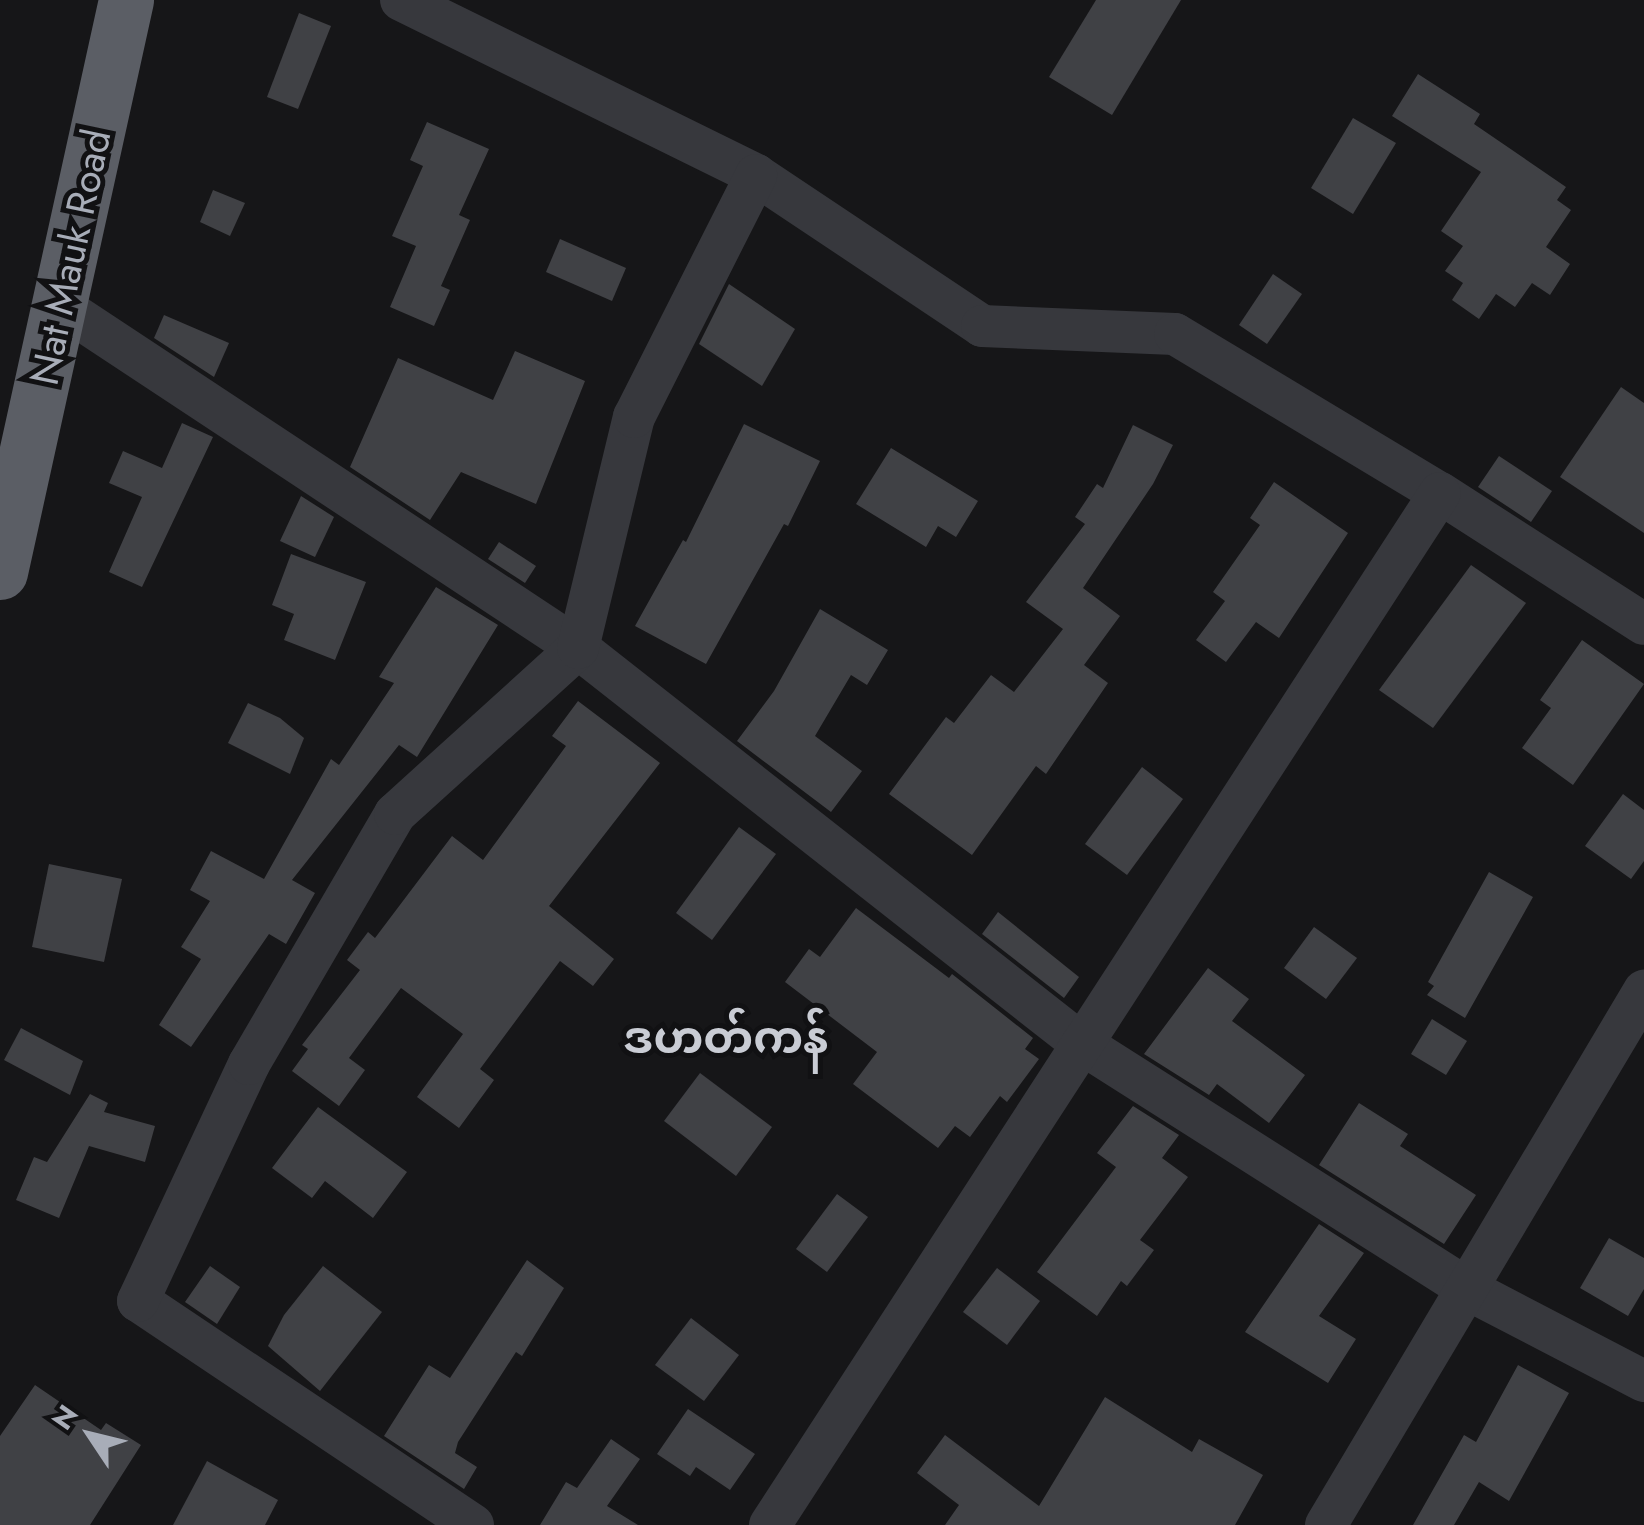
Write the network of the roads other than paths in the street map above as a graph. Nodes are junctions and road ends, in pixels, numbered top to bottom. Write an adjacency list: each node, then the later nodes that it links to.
1 (126, 0): 4 (highway, Nat Mauk Road)
2 (401, 0): 3 (street)
3 (756, 175): 5 (street); 8 (street)
4 (59, 305): 6 (highway, Nat Mauk Road); 8 (street)
5 (1440, 493): 7 (street); 10 (street)
6 (0, 572)
7 (1644, 624)
8 (578, 648): 10 (street); 13 (street)
9 (1644, 991): 11 (street)
10 (1082, 1044): 11 (street); 14 (street)
11 (1469, 1290): 12 (street); 15 (street)
12 (1644, 1381)
13 (473, 1525)
14 (770, 1525)
15 (1326, 1525)

